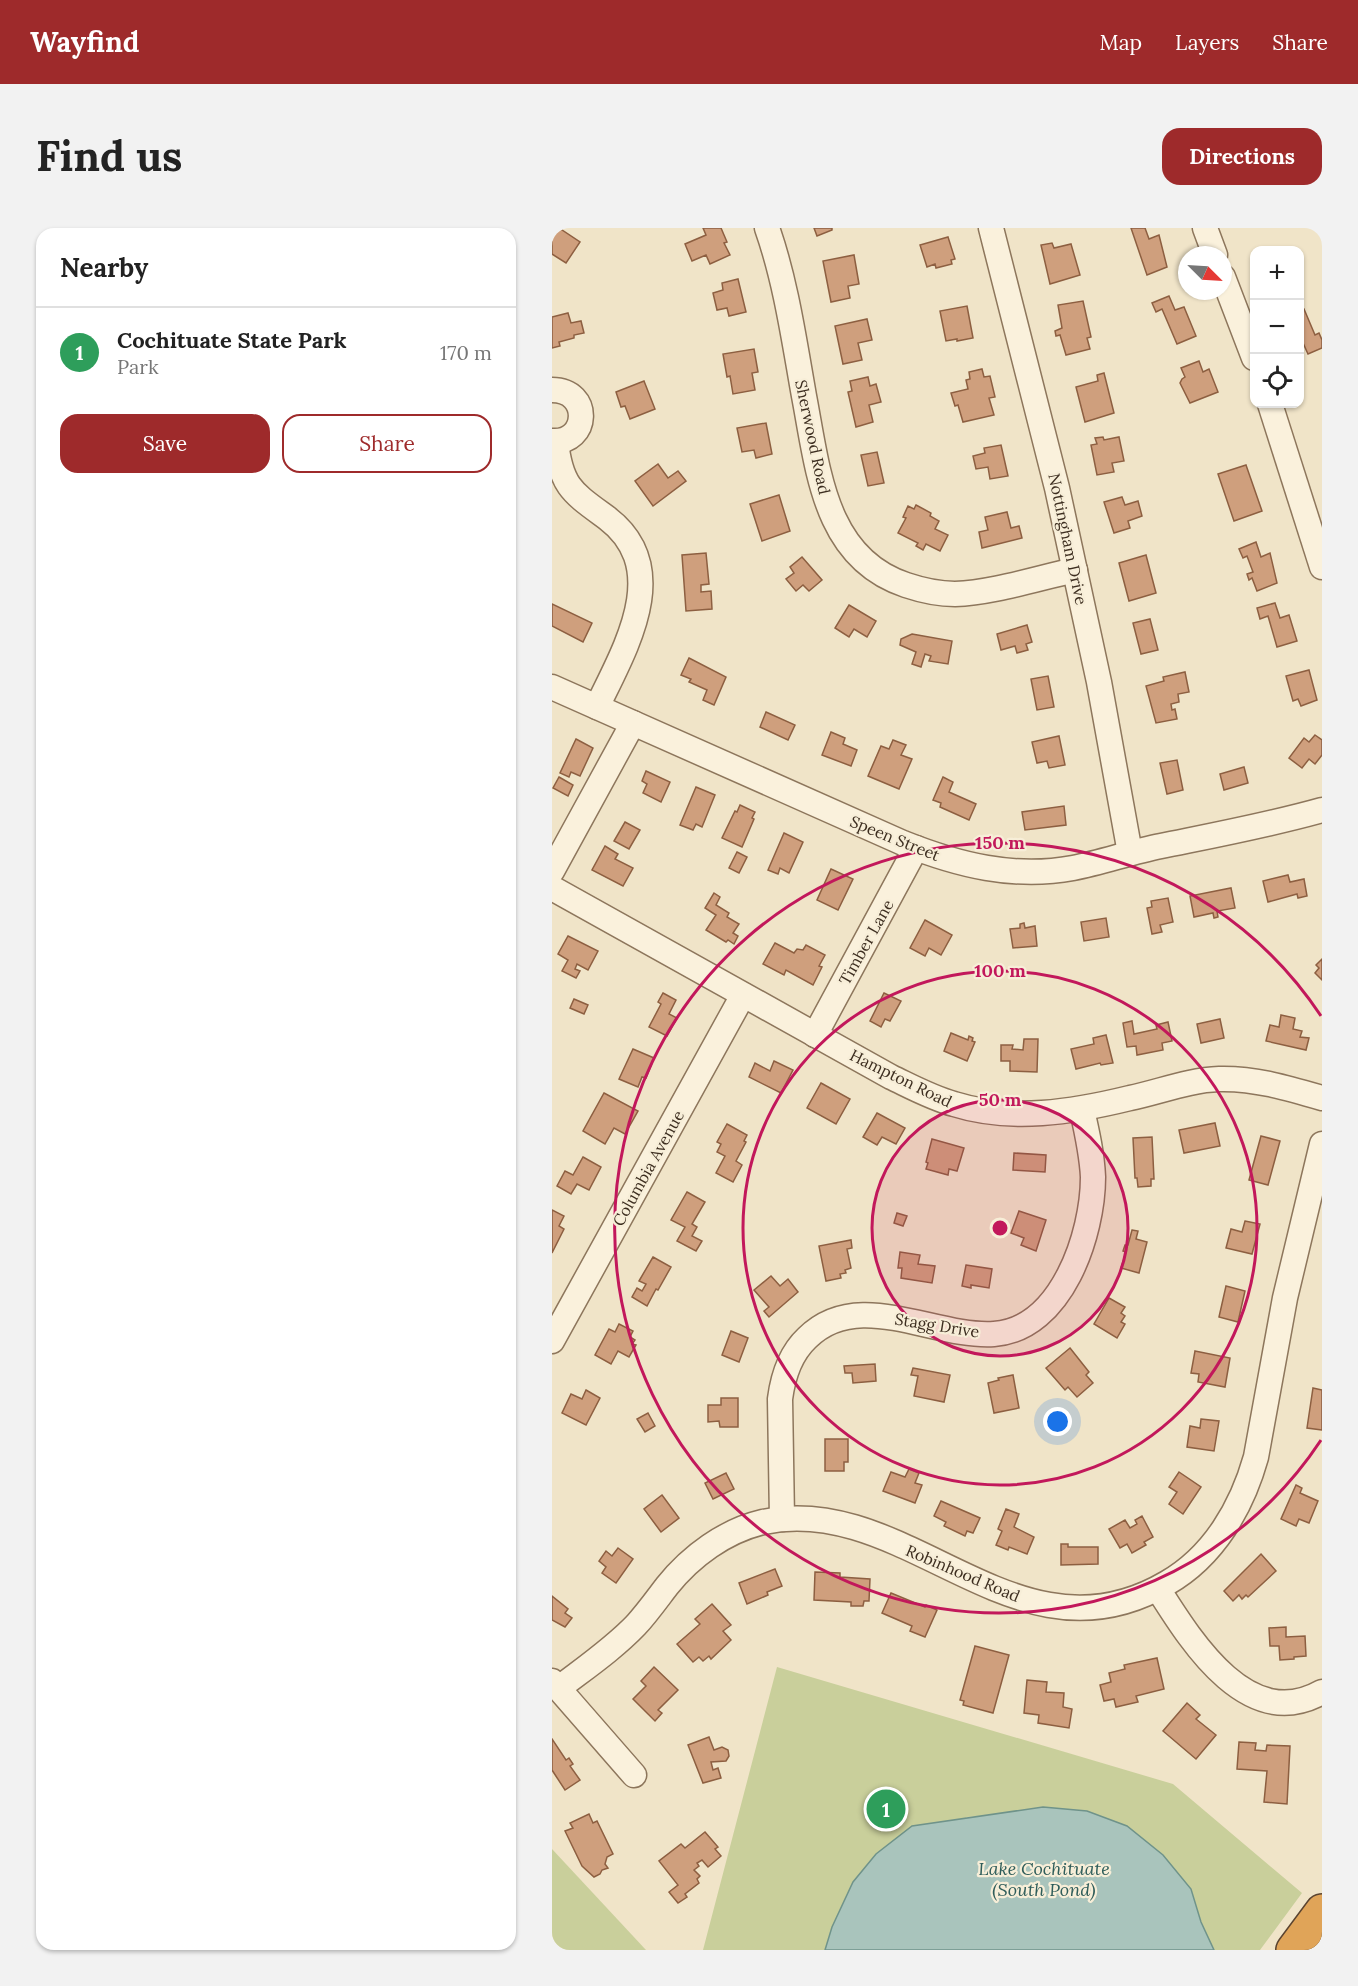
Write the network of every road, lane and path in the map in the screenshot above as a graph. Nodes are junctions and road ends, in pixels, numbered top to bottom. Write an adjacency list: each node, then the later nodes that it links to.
1 (767, 228): 11 (street, Sherwood Road)
2 (991, 228): 11 (street, Nottingham Drive)
3 (1205, 228): 4 (street)
4 (1212, 246)
5 (1232, 300): 6 (street)
6 (1252, 354)
7 (552, 390): 9 (street)
8 (1271, 408): 10 (street)
9 (554, 441): 13 (street)
10 (1322, 567)
11 (1075, 570): 19 (street, Nottingham Drive)
12 (552, 687): 13 (street, Speen Street)
13 (597, 707): 14 (street, Speen Street)
14 (633, 723): 18 (street, Speen Street); 20 (street)
15 (1322, 810): 16 (street, Speen Street)
16 (1294, 819): 17 (street, Speen Street); 19 (street, Speen Street)
17 (1322, 822)
18 (916, 848): 19 (street, Speen Street); 23 (street, Timber Lane)
19 (1130, 853)
20 (552, 871)
21 (552, 888): 22 (street, Hampton Road)
22 (743, 995): 23 (street, Hampton Road); 27 (street, Columbia Avenue)
23 (815, 1035): 25 (street, Hampton Road)
24 (1322, 1098): 25 (street, Hampton Road)
25 (1082, 1110): 28 (street, Stagg Drive)
26 (1322, 1143): 29 (street, Robinhood Road)
27 (552, 1341)
28 (782, 1519): 29 (street, Robinhood Road); 30 (street, Robinhood Road)
29 (1158, 1589): 31 (street)
30 (555, 1684): 32 (street)
31 (1322, 1692)
32 (634, 1774)
33 (1322, 1911): 34 (highway)
34 (1293, 1950)

